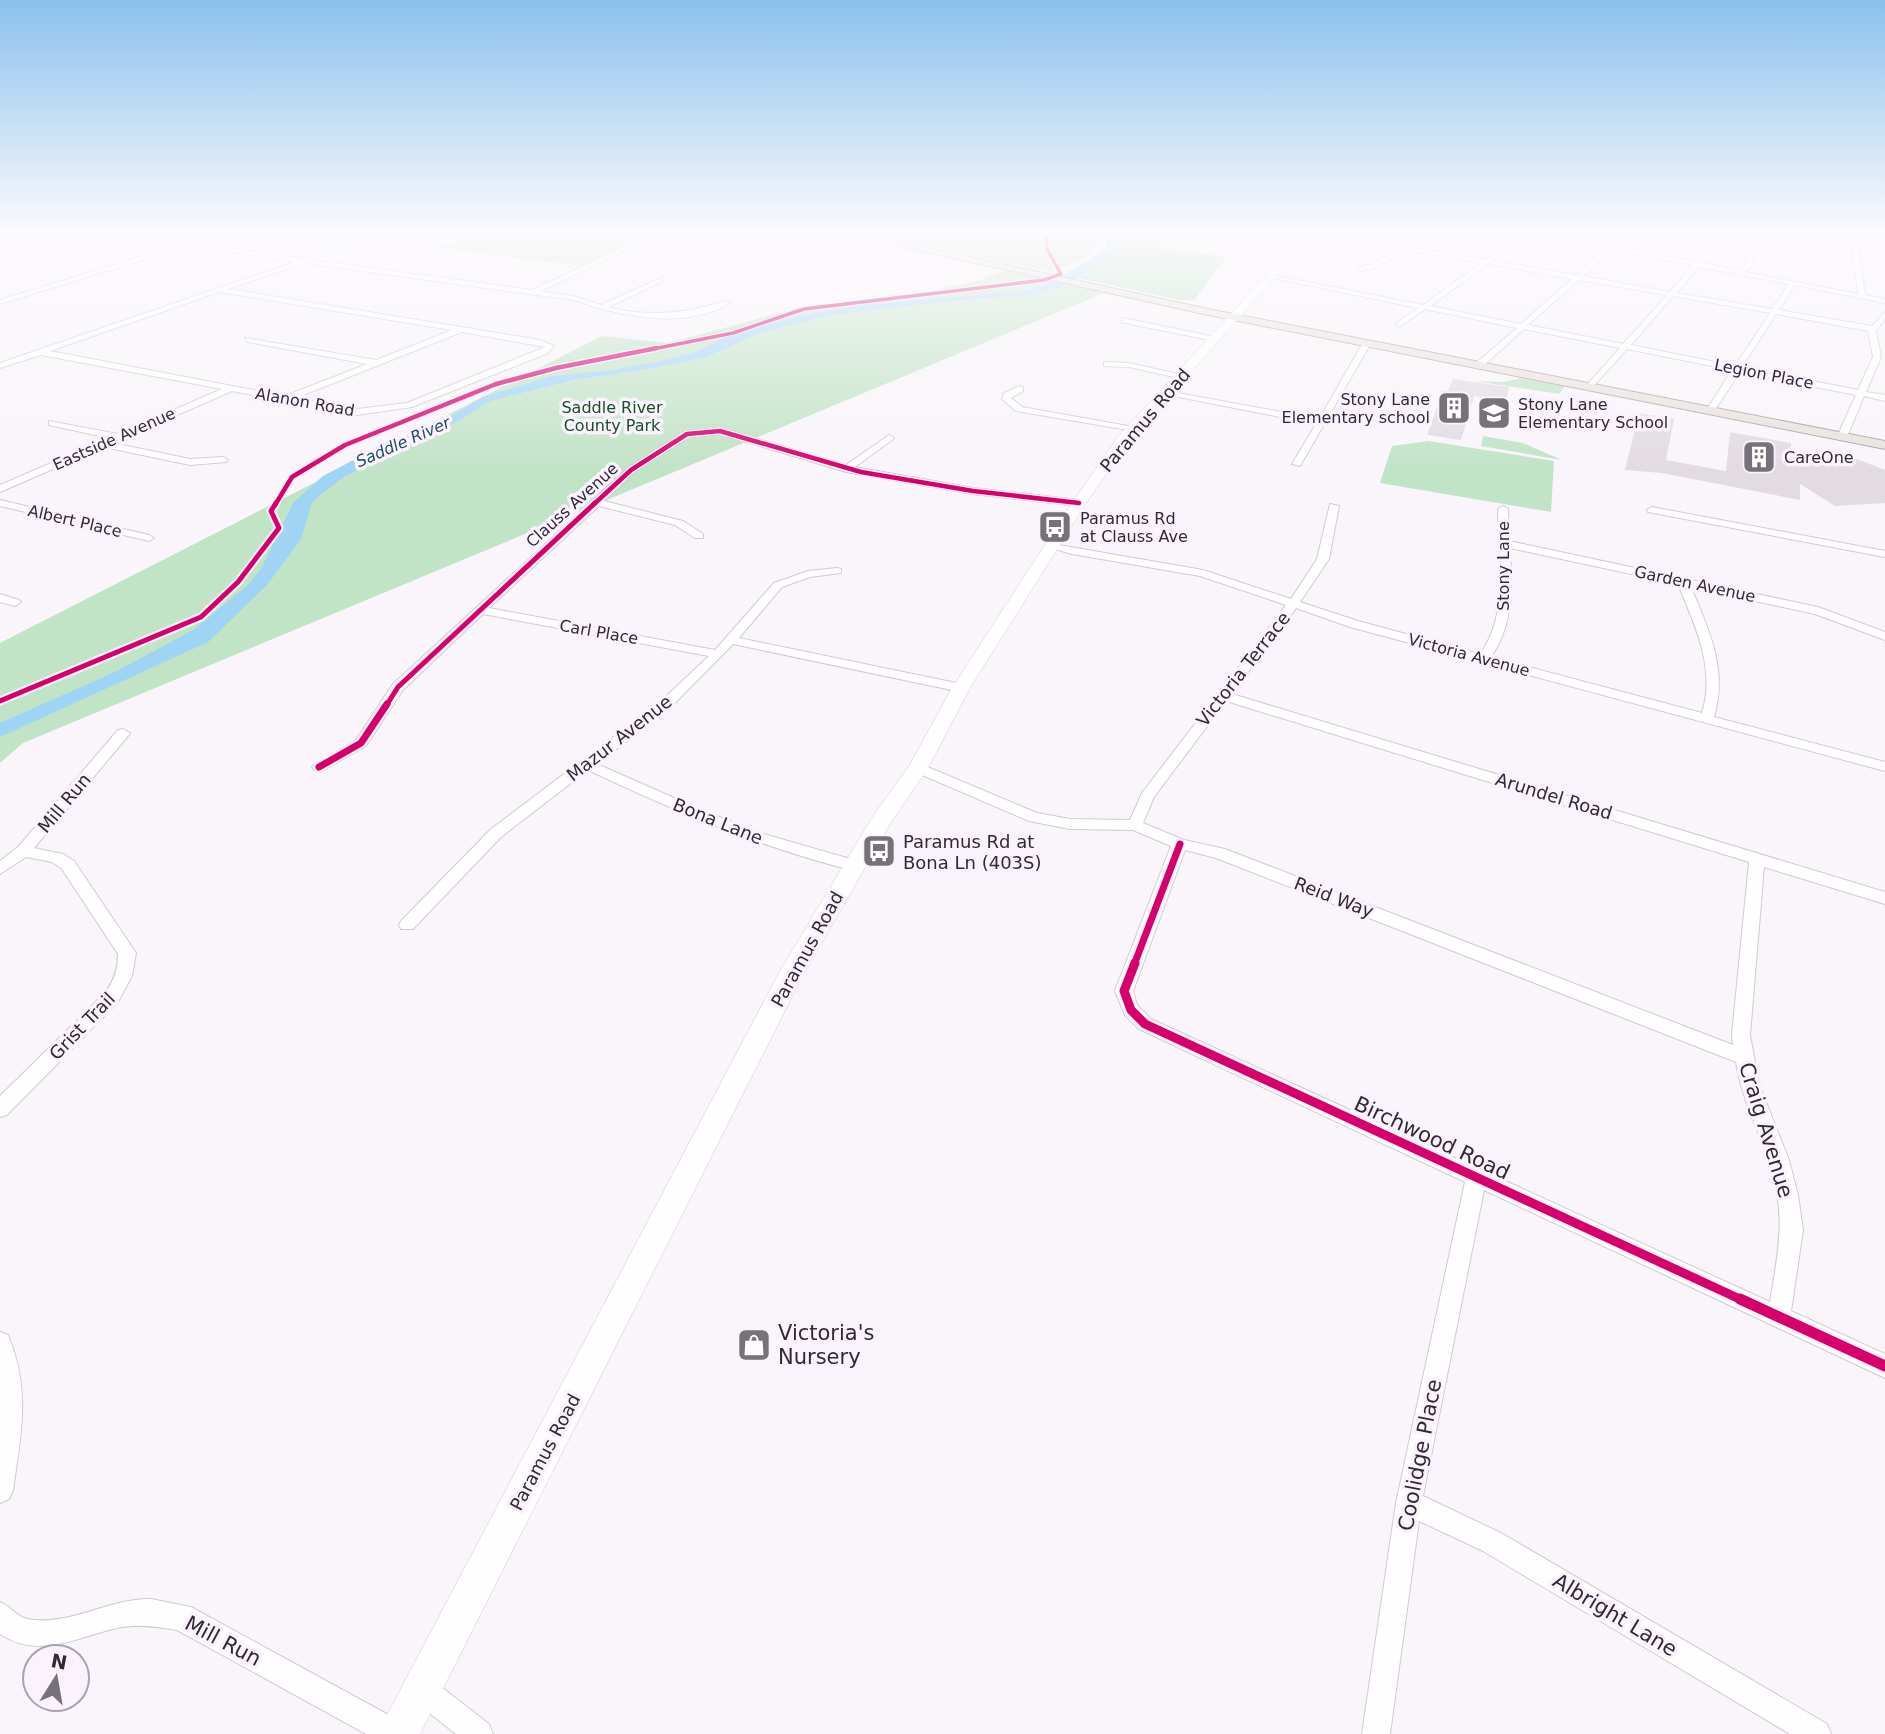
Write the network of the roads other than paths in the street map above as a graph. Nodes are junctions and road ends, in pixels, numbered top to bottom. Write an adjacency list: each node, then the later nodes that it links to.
1 (161, 310): 25 (street)
2 (343, 310): 18 (street)
3 (617, 310): 4 (street)
4 (703, 310)
5 (1202, 310): 14 (main road)
6 (1241, 310): 14 (main road, Paramus Road)
7 (1422, 310): 16 (street)
8 (1440, 310): 17 (street, Legion Place)
9 (1542, 310): 17 (street)
10 (1658, 310): 24 (street)
11 (1764, 310): 12 (street)
12 (1776, 312): 19 (street); 30 (street)
13 (1885, 314): 19 (street)
14 (1234, 317): 20 (main road, Paramus Road); 23 (main road)
15 (1123, 320): 20 (street)
16 (1399, 325)
17 (1523, 327): 24 (street, Legion Place); 28 (street)
18 (462, 329): 22 (street); 26 (street)
19 (1873, 329): 35 (street)
20 (1214, 339): 31 (main road, Paramus Road)
21 (248, 340): 26 (street)
22 (540, 342): 37 (street, Alanon Road)
23 (1367, 343): 28 (main road); 39 (street)
24 (1626, 347): 30 (street, Legion Place); 32 (street)
25 (40, 352): 29 (street); 33 (street, Alanon Road)
26 (378, 363): 37 (street)
27 (1107, 364): 31 (street)
28 (1479, 365): 32 (main road)
29 (0, 366)
30 (1739, 369): 35 (street, Legion Place); 38 (street)
31 (1175, 385): 39 (street); 41 (main road, Paramus Road)
32 (1590, 387): 38 (main road)
33 (229, 389): 37 (street, Alanon Road); 42 (street, Eastside Avenue)
34 (1020, 389): 41 (street)
35 (1861, 393): 36 (street, Legion Place); 43 (street)
36 (1885, 398)
37 (284, 399)
38 (1710, 411): 43 (main road)
39 (1321, 422): 48 (street)
40 (52, 423): 42 (street)
41 (1134, 428): 53 (main road, Paramus Road)
42 (120, 437): 45 (street, Eastside Avenue)
43 (1842, 437): 46 (main road)
44 (889, 438): 49 (street)
45 (103, 444): 47 (street); 50 (street, Eastside Avenue)
46 (1885, 445)
47 (223, 460)
48 (1297, 464)
49 (846, 469): 51 (street, Clauss Avenue); 53 (street, Clauss Avenue)
50 (0, 489)
51 (596, 502): 57 (street); 67 (street, Clauss Avenue)
52 (0, 503): 58 (street, Albert Place)
53 (1079, 503): 60 (main road, Paramus Road)
54 (1334, 506): 66 (street, Victoria Terrace)
55 (1503, 509): 59 (street, Stony Lane)
56 (1652, 510): 61 (street)
57 (699, 536)
58 (149, 538)
59 (1502, 543): 63 (street, Garden Avenue); 71 (street, Stony Lane)
60 (1053, 547): 66 (street, Victoria Avenue); 72 (main road, Paramus Road)
61 (1885, 554)
62 (837, 571): 69 (street, Mazur Avenue)
63 (1683, 582): 68 (street, Garden Avenue); 74 (street)
64 (0, 598): 65 (street)
65 (15, 602)
66 (1293, 604): 71 (street, Victoria Avenue); 73 (street, Victoria Terrace)
67 (480, 610): 70 (street, Carl Place); 77 (street, Clauss Avenue)
68 (1885, 636)
69 (731, 640): 70 (street, Mazur Avenue); 72 (street)
70 (718, 653): 76 (street, Mazur Avenue)
71 (1483, 659): 74 (street, Victoria Avenue)
72 (961, 688): 79 (main road, Paramus Road)
73 (1223, 695): 80 (street, Victoria Terrace); 83 (street, Arundel Road)
74 (1707, 719): 78 (street, Victoria Avenue)
75 (123, 733): 82 (street, Mill Run)
76 (586, 764): 84 (street, Bona Lane); 87 (street, Mazur Avenue)
77 (319, 767)
78 (1885, 767)
79 (918, 768): 80 (street, Reid Way); 84 (main road, Paramus Road)
80 (1135, 825): 81 (street, Reid Way)
81 (1180, 844): 88 (street, Reid Way); 90 (street, Birchwood Road)
82 (23, 851): 85 (street, Mill Run); 89 (street, Grist Trail)
83 (1757, 859): 86 (street, Arundel Road); 88 (street, Craig Avenue)
84 (855, 866): 97 (main road, Paramus Road)
85 (0, 869)
86 (1885, 898)
87 (407, 925)
88 (1744, 1057): 91 (street, Craig Avenue)
89 (0, 1110)
90 (1476, 1178): 91 (street, Birchwood Road); 95 (street, Coolidge Place)
91 (1779, 1317): 93 (street, Birchwood Road)
92 (0, 1343): 94 (street)
93 (1885, 1366)
94 (0, 1490)
95 (1409, 1503): 100 (street, Coolidge Place); 101 (street, Albright Lane)
96 (0, 1615): 98 (street, Mill Run)
97 (421, 1689): 98 (main road, Paramus Road); 99 (street)
98 (397, 1734)
99 (480, 1734)
100 (1376, 1734)
101 (1817, 1734)

